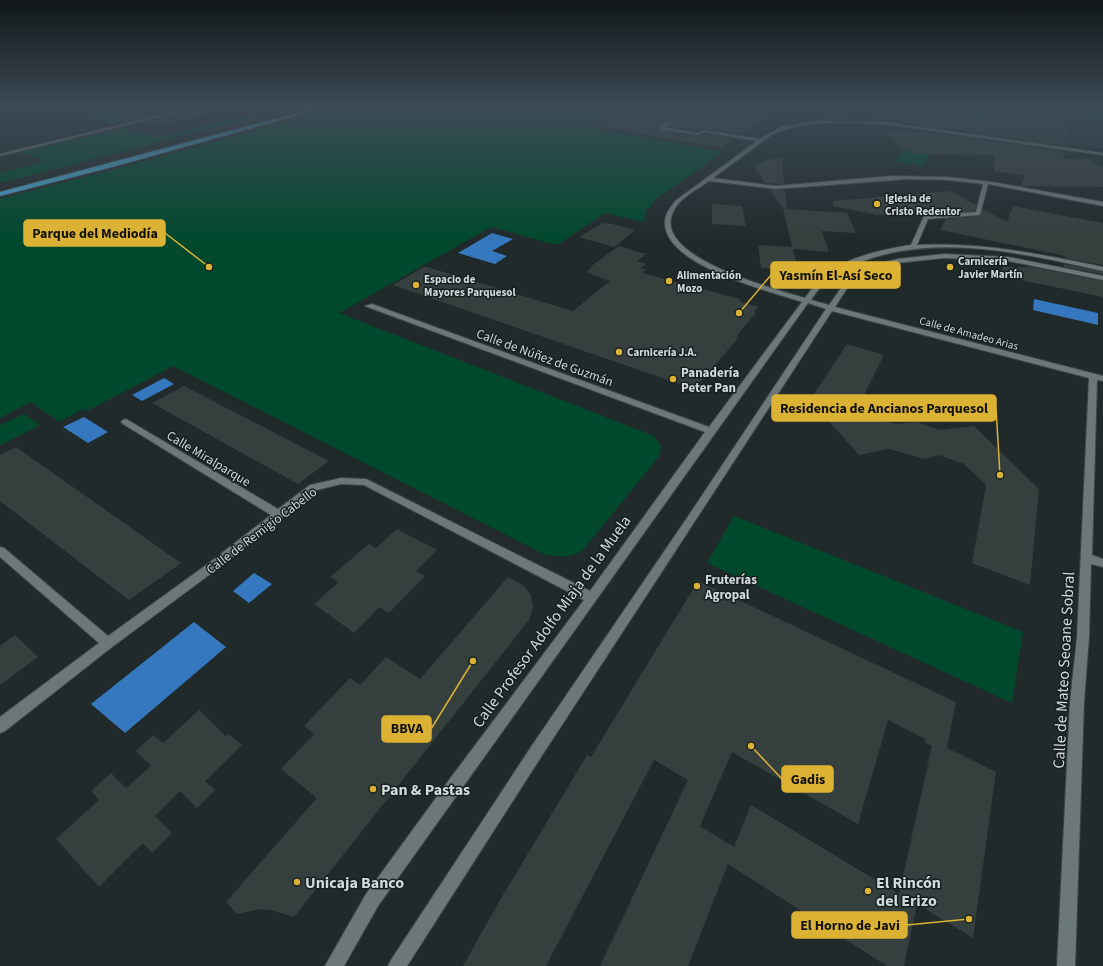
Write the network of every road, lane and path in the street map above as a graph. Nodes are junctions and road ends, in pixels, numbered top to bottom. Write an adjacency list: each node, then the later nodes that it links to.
1 (20, 150): 7 (street)
2 (143, 150): 10 (highway)
3 (171, 150): 11 (highway)
4 (749, 150): 8 (street, Calle de Amadeo Arias)
5 (1074, 150): 6 (street, Calle de Amadeo Arias)
6 (1103, 154)
7 (0, 155)
8 (708, 179): 9 (street); 16 (street, Calle de Amadeo Arias)
9 (986, 183): 12 (street); 13 (street)
10 (0, 188)
11 (0, 194)
12 (1103, 204)
13 (913, 248): 14 (street, Calle Profesor Adolfo Miaja de la Muela); 16 (street, Calle Profesor Adolfo Miaja de la Muela)
14 (1103, 269)
15 (1103, 278): 18 (street)
16 (805, 302): 18 (street, Calle de Amadeo Arias); 21 (street, Calle Profesor Adolfo Miaja de la Muela)
17 (369, 306): 21 (street, Calle de Núñez de Guzmán)
18 (829, 308): 19 (street, Calle de Amadeo Arias); 30 (street)
19 (1098, 378): 24 (street, Calle de Mateo Seoane Sobral)
20 (126, 422): 22 (street, Calle Miralparque)
21 (712, 431): 26 (street, Calle Profesor Adolfo Miaja de la Muela)
22 (279, 515): 26 (street, Calle de Remigio Cabello); 27 (street, Calle de Remigio Cabello)
23 (0, 551): 27 (street)
24 (1086, 558): 25 (street); 31 (street, Calle de Mateo Seoane Sobral)
25 (1103, 563)
26 (592, 598): 29 (street, Calle Profesor Adolfo Miaja de la Muela)
27 (108, 643): 28 (street, Calle de Remigio Cabello)
28 (0, 726)
29 (334, 966)
30 (397, 966)
31 (1066, 966)

